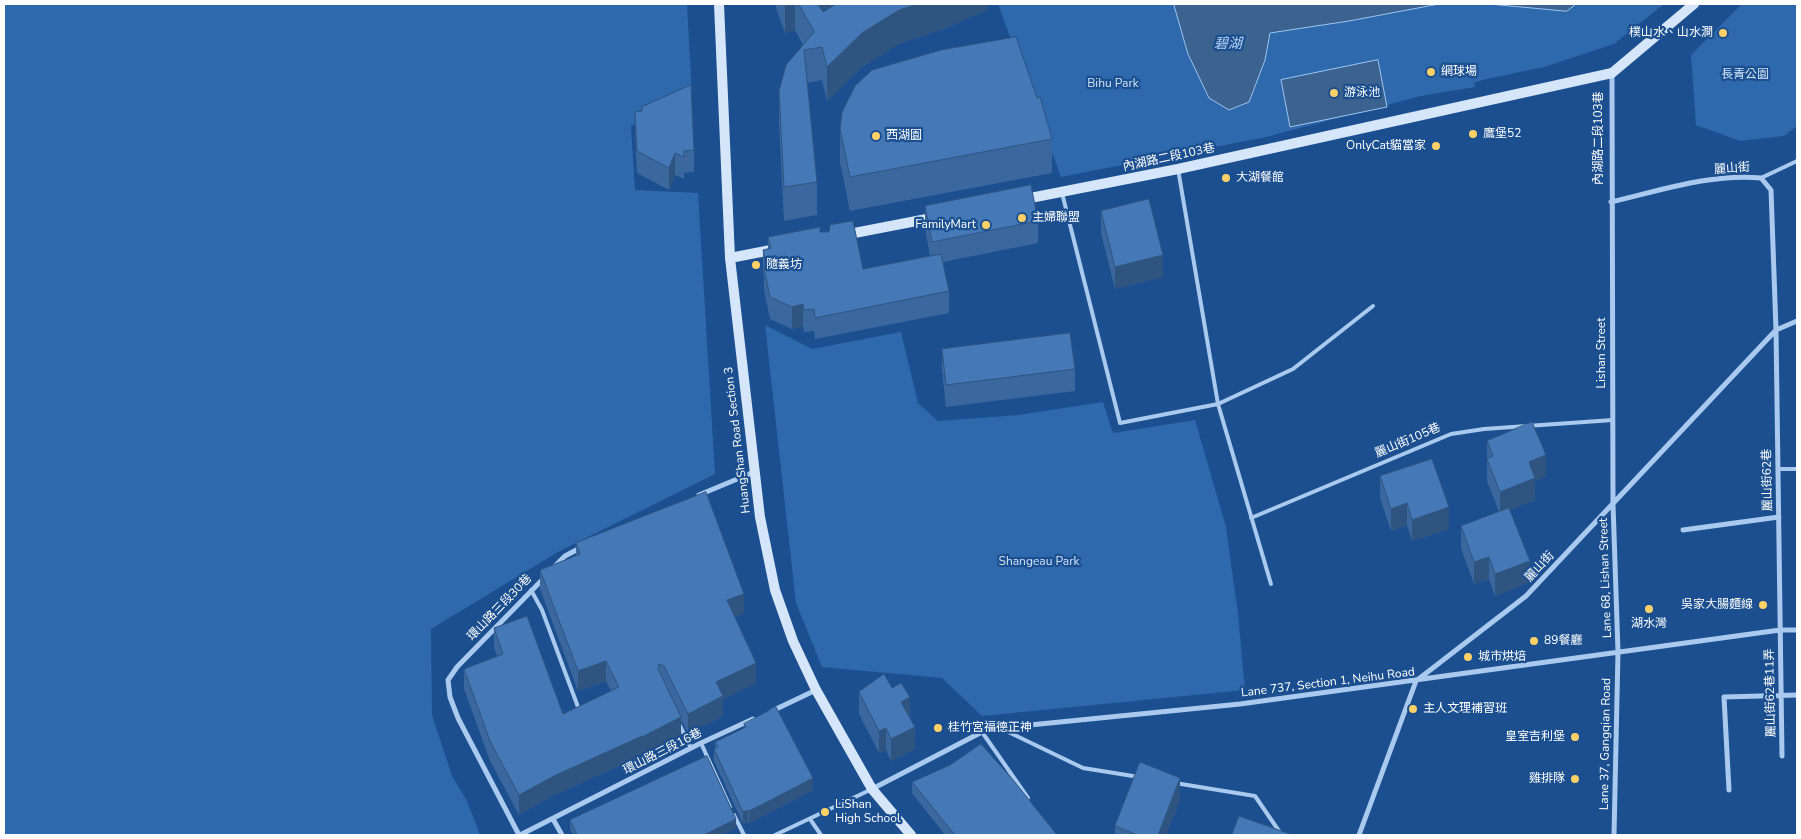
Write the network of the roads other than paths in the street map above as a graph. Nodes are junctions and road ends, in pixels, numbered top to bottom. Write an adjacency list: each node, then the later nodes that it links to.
1 (719, 4): 13 (street, HuangShan Road Section 3)
2 (1694, 4): 3 (street, 內湖路二段103巷)
3 (1612, 73): 5 (street, 內湖路二段103巷); 9 (street, 內湖路二段103巷)
4 (1797, 161): 6 (lane)
5 (1178, 169): 7 (street, 內湖路二段103巷); 17 (lane)
6 (1761, 178): 9 (street, 麗山街); 16 (street, 麗山街)
7 (1062, 192): 8 (street, 內湖路二段103巷); 17 (lane)
8 (1014, 202)
9 (1611, 202): 18 (street, Lishan Street)
10 (947, 215): 11 (street)
11 (832, 238)
12 (786, 247): 13 (street)
13 (730, 258): 21 (street, HuangShan Road Section 3)
14 (1372, 306): 17 (lane)
15 (1797, 320): 16 (street, 麗山街)
16 (1776, 330): 19 (street, 麗山街62巷); 23 (street, 麗山街)
17 (1218, 404): 25 (lane)
18 (1613, 420): 23 (street, Lishan Street); 25 (lane, 麗山街105巷)
19 (1778, 469): 20 (lane); 24 (street, 麗山街62巷)
20 (1797, 469)
21 (754, 472): 22 (street); 36 (street, HuangShan Road Section 3)
22 (692, 498)
23 (1613, 504): 34 (street, Lane 68, Lishan Street); 35 (street, 麗山街)
24 (1779, 517): 26 (street); 32 (street, 麗山街62巷)
25 (1251, 518): 30 (lane)
26 (1683, 530)
27 (588, 545): 28 (street)
28 (552, 569)
29 (545, 576): 31 (street, 環山路三段30巷)
30 (1271, 584)
31 (532, 590): 39 (lane); 53 (street, 環山路三段30巷)
32 (1780, 630): 33 (street, Lane 737, Section 1, Neihu Road); 34 (street, Lane 737, Section 1, Neihu Road); 37 (street, 麗山街62巷11弄)
33 (1797, 630)
34 (1618, 652): 35 (street, Lane 737, Section 1, Neihu Road); 61 (street, Lane 37, Gangqian Road)
35 (1416, 681): 41 (street, Lane 737, Section 1, Neihu Road); 60 (street)
36 (816, 690): 43 (street, 環山路三段16巷); 48 (street, HuangShan Road Section 3)
37 (1781, 694): 38 (street); 45 (street, 麗山街62巷11弄); 49 (street)
38 (1797, 695)
39 (578, 707)
40 (678, 722): 44 (lane)
41 (1000, 728): 42 (street, Lane 737, Section 1, Neihu Road); 46 (lane)
42 (982, 732): 48 (street, Lane 737, Section 1, Neihu Road); 50 (lane)
43 (701, 743): 44 (street, 環山路三段16巷); 55 (lane)
44 (691, 748): 51 (street, 環山路三段16巷)
45 (1782, 756)
46 (1140, 777)
47 (1169, 782): 59 (lane)
48 (872, 789): 52 (lane); 58 (street, HuangShan Road Section 3)
49 (1729, 790)
50 (1031, 804)
51 (553, 819): 53 (street, 環山路三段16巷); 54 (street)
52 (810, 819): 56 (lane); 57 (lane)
53 (520, 835)
54 (562, 835)
55 (744, 835)
56 (775, 835)
57 (821, 835)
58 (910, 835)
59 (1284, 835)
60 (1358, 835)
61 (1614, 835)

